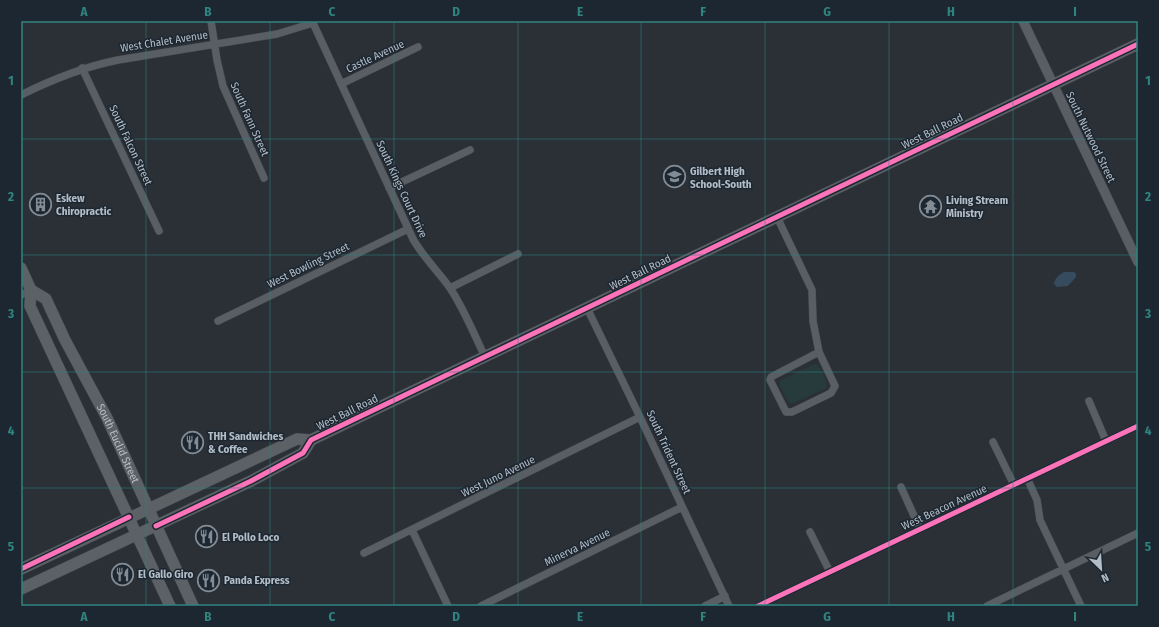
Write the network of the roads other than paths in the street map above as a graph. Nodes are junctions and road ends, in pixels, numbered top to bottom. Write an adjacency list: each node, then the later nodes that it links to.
1 (211, 21): 4 (street, South Fann Street)
2 (1023, 21): 9 (street, South Nutwood Street)
3 (313, 22): 4 (street, West Chalet Avenue); 8 (street, South Kings Court Drive)
4 (214, 44): 7 (street, West Chalet Avenue); 12 (street, South Fann Street)
5 (1138, 44): 9 (main road, West Ball Road)
6 (418, 47): 8 (street, Castle Avenue)
7 (82, 68): 10 (street, West Chalet Avenue); 16 (street, South Falcon Street)
8 (341, 84): 13 (street, South Kings Court Drive)
9 (1052, 85): 14 (main road, West Ball Road); 18 (street, South Nutwood Street)
10 (21, 95)
11 (470, 150): 13 (street)
12 (264, 178)
13 (389, 188): 15 (street, South Kings Court Drive)
14 (777, 217): 23 (main road, West Ball Road); 25 (street)
15 (408, 229): 20 (street, South Kings Court Drive); 24 (street, West Bowling Street)
16 (159, 231)
17 (518, 254): 20 (street)
18 (1138, 262)
19 (21, 268): 21 (main road, South Euclid Street)
20 (450, 288): 26 (street, South Kings Court Drive)
21 (31, 290): 22 (street); 37 (main road, South Euclid Street); 38 (main road, South Euclid Street)
22 (21, 295)
23 (587, 308): 26 (main road, West Ball Road); 28 (street, South Trident Street)
24 (218, 321)
25 (819, 352): 25 (street)
26 (485, 357): 30 (main road, West Ball Road)
27 (1089, 401): 31 (street)
28 (640, 417): 36 (street, South Trident Street); 41 (street, West Juno Avenue)
29 (1138, 426): 31 (street, West Beacon Avenue)
30 (311, 440): 37 (main road, West Ball Road); 39 (main road, West Ball Road)
31 (1106, 441): 33 (street, West Beacon Avenue)
32 (993, 442): 34 (street)
33 (1027, 478): 34 (street, West Beacon Avenue); 47 (street)
34 (1014, 485): 40 (street, West Beacon Avenue)
35 (901, 487): 40 (street)
36 (682, 507): 50 (street, South Trident Street); 54 (street, Minerva Avenue)
37 (148, 508): 38 (main road, West Ball Road); 39 (main road, South Euclid Street)
38 (129, 518): 44 (main road, South Euclid Street); 46 (main road, West Ball Road)
39 (156, 526): 44 (main road, West Ball Road); 52 (main road, South Euclid Street)
40 (920, 529): 48 (street, West Beacon Avenue)
41 (412, 530): 45 (street, West Juno Avenue); 53 (street)
42 (810, 532): 48 (street)
43 (1138, 533): 47 (street)
44 (137, 535): 49 (main road, West Ball Road); 51 (main road, South Euclid Street)
45 (364, 553)
46 (21, 569)
47 (1063, 570): 58 (street); 59 (street)
48 (830, 572): 57 (street, West Beacon Avenue)
49 (21, 589)
50 (725, 596): 55 (street); 56 (street, South Trident Street)
51 (170, 606)
52 (193, 606)
53 (448, 606)
54 (481, 606)
55 (705, 606)
56 (729, 606)
57 (758, 606)
58 (987, 606)
59 (1081, 606)

